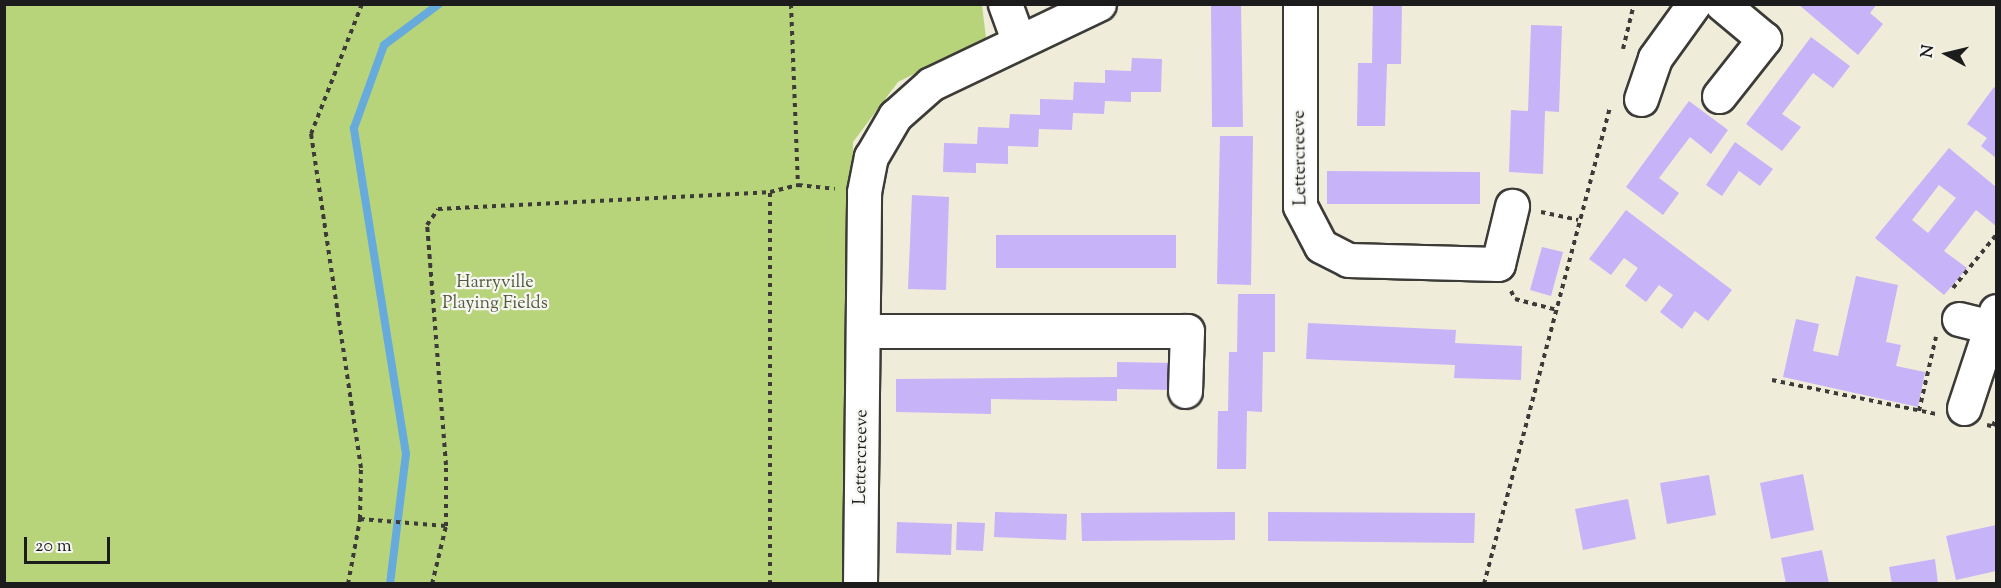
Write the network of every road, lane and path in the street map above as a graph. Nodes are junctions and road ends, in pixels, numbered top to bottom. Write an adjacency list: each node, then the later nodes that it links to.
1 (362, 4): 27 (path)
2 (791, 4): 13 (path)
3 (1005, 4): 9 (street)
4 (1099, 4): 9 (street, Lettercreeve)
5 (1300, 4): 18 (street, Lettercreeve)
6 (1634, 4): 10 (path)
7 (1694, 4): 11 (street)
8 (1722, 4): 12 (street)
9 (1018, 39): 15 (street, Lettercreeve)
10 (1621, 59)
11 (1627, 96): 17 (path)
12 (1719, 96)
13 (798, 185): 14 (path); 15 (path)
14 (770, 192): 28 (path); 31 (path)
15 (864, 192): 21 (street, Lettercreeve)
16 (1512, 206): 17 (path); 18 (street)
17 (1578, 220): 19 (path)
18 (1498, 264): 19 (path)
19 (1557, 310): 33 (path)
20 (1981, 318): 24 (street)
21 (863, 331): 23 (street); 32 (street, Lettercreeve)
22 (1772, 380): 24 (path)
23 (1185, 391)
24 (1963, 416): 26 (path)
25 (1996, 418): 26 (path)
26 (1995, 426)
27 (360, 519): 28 (path); 29 (path)
28 (446, 526): 30 (path)
29 (348, 584)
30 (432, 584)
31 (770, 584)
32 (860, 584)
33 (1484, 584)

